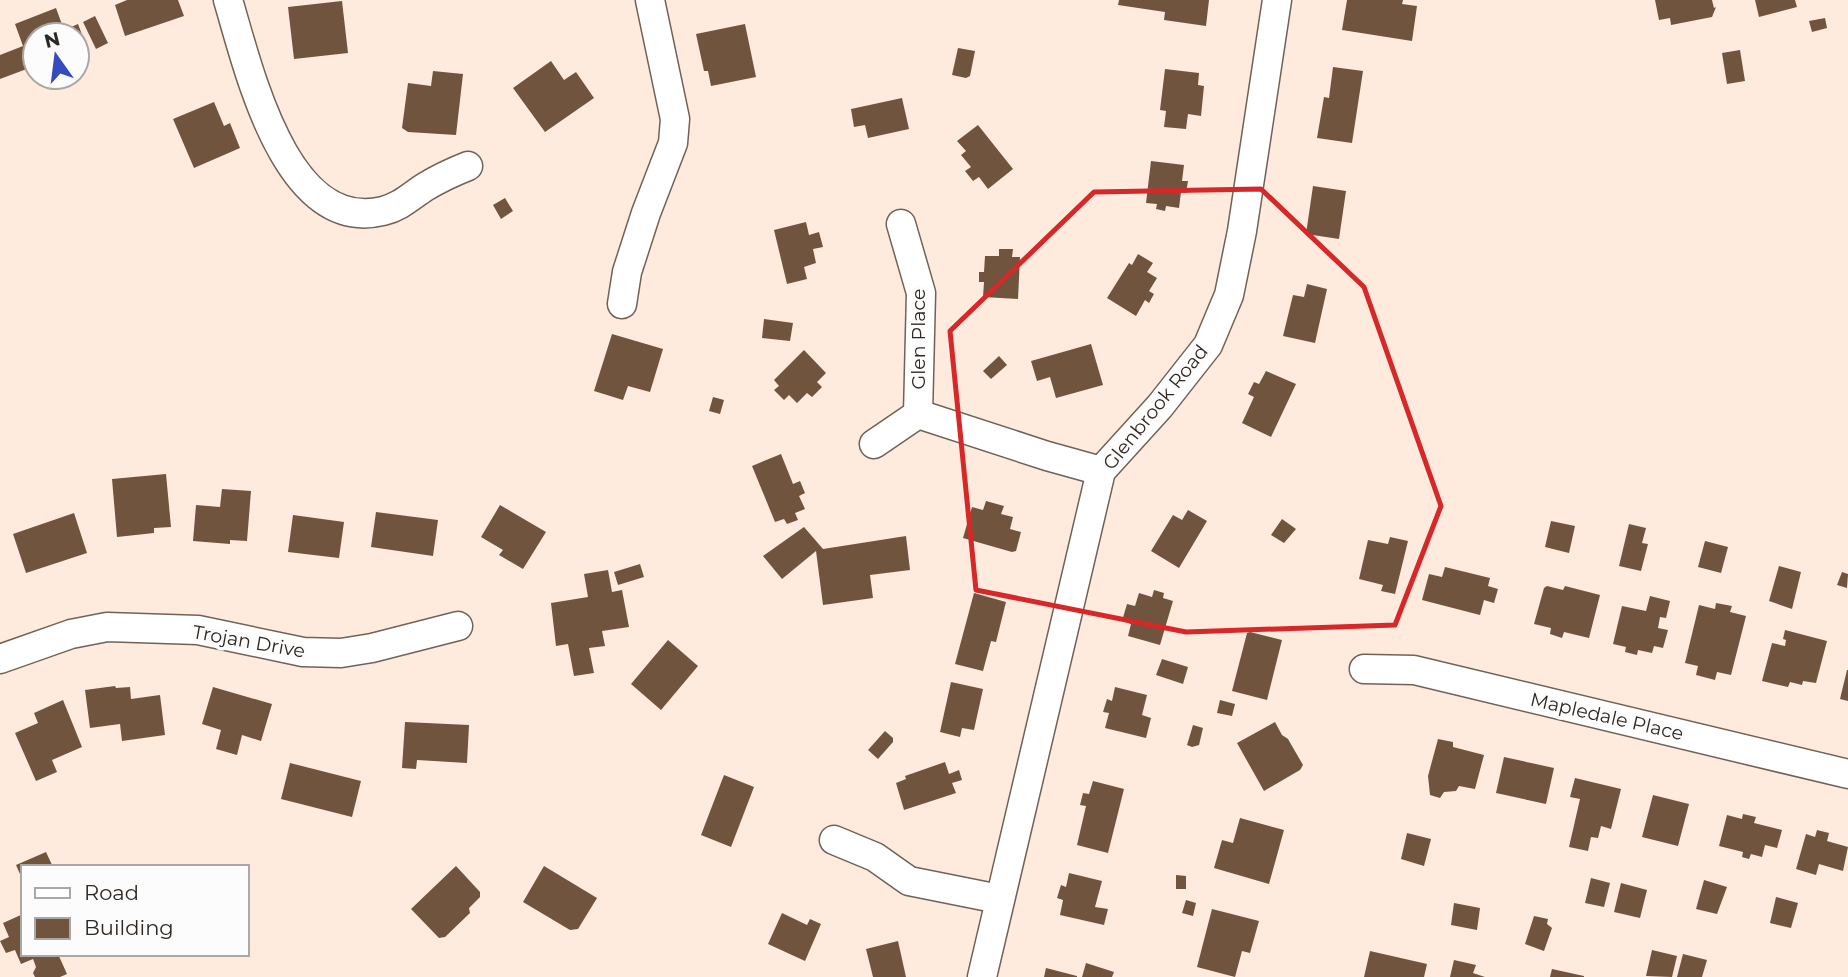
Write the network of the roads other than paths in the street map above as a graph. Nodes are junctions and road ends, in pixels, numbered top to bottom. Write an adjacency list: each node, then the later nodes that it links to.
1 (228, 0): 4 (street)
2 (650, 0): 6 (street)
3 (1277, 0): 9 (street, Glenbrook Road)
4 (468, 166)
5 (901, 224): 7 (street, Glen Place)
6 (622, 304)
7 (918, 414): 8 (street, Glen Place); 9 (street, Glen Place)
8 (874, 444)
9 (1101, 471): 15 (street, Glenbrook Road)
10 (458, 625): 11 (street, Trojan Drive)
11 (0, 659)
12 (1364, 669): 13 (street, Mapledale Place)
13 (1848, 774)
14 (834, 840): 15 (street)
15 (999, 899): 16 (street, Glenbrook Road)
16 (982, 977)

